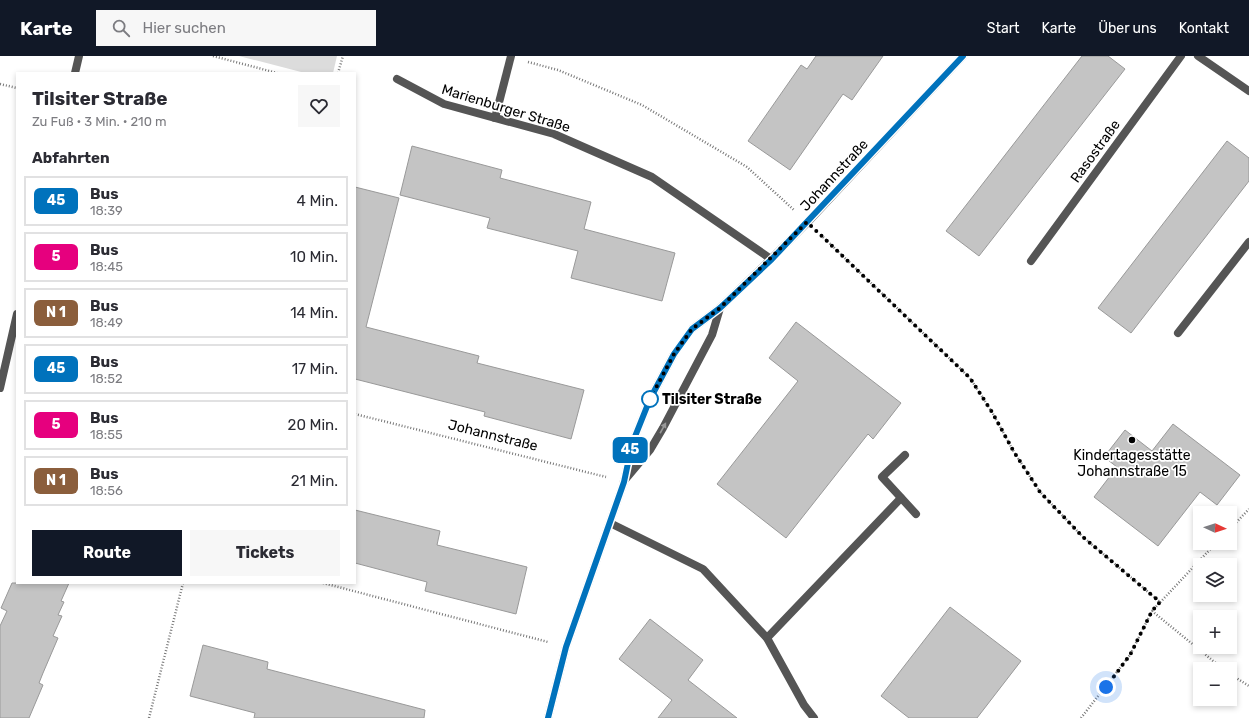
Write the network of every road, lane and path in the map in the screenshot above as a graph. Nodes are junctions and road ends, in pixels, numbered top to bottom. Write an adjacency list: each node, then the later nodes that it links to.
1 (80, 56): 8 (street)
2 (213, 56): 9 (path)
3 (343, 56): 10 (path)
4 (963, 56): 16 (street, Johannstraße)
5 (1181, 56): 19 (street, Rasostraße)
6 (1198, 56): 14 (street)
7 (511, 57): 15 (street); 16 (path)
8 (75, 72)
9 (273, 72)
10 (338, 72)
11 (397, 80): 15 (street, Marienburger Straße)
12 (0, 84): 13 (path)
13 (16, 88)
14 (1249, 91)
15 (495, 118): 18 (street, Marienburger Straße)
16 (807, 222): 18 (street, Johannstraße); 35 (path)
17 (1249, 242): 22 (street)
18 (772, 259): 20 (street, Johannstraße)
19 (1031, 260)
20 (720, 308): 26 (street, Johannstraße, one-way to 20); 26 (street, Johannstraße)
21 (16, 318): 23 (street)
22 (1178, 333)
23 (0, 388)
24 (356, 414): 26 (path, Johannstraße)
25 (905, 455): 27 (street)
26 (624, 482): 31 (street, Johannstraße)
27 (901, 498): 29 (street); 37 (street)
28 (1249, 509): 30 (path)
29 (916, 514)
30 (1237, 522)
31 (610, 523): 37 (street); 38 (street, Johannstraße)
32 (1209, 550): 35 (path)
33 (184, 584): 42 (path)
34 (327, 584): 38 (path)
35 (1160, 602): 36 (path)
36 (1152, 611): 39 (path); 45 (path)
37 (767, 638): 44 (street)
38 (566, 647): 43 (street, Johannstraße)
39 (1214, 662)
40 (1237, 678): 41 (path)
41 (1249, 686)
42 (149, 718)
43 (548, 718)
44 (814, 718)
45 (1081, 718)

